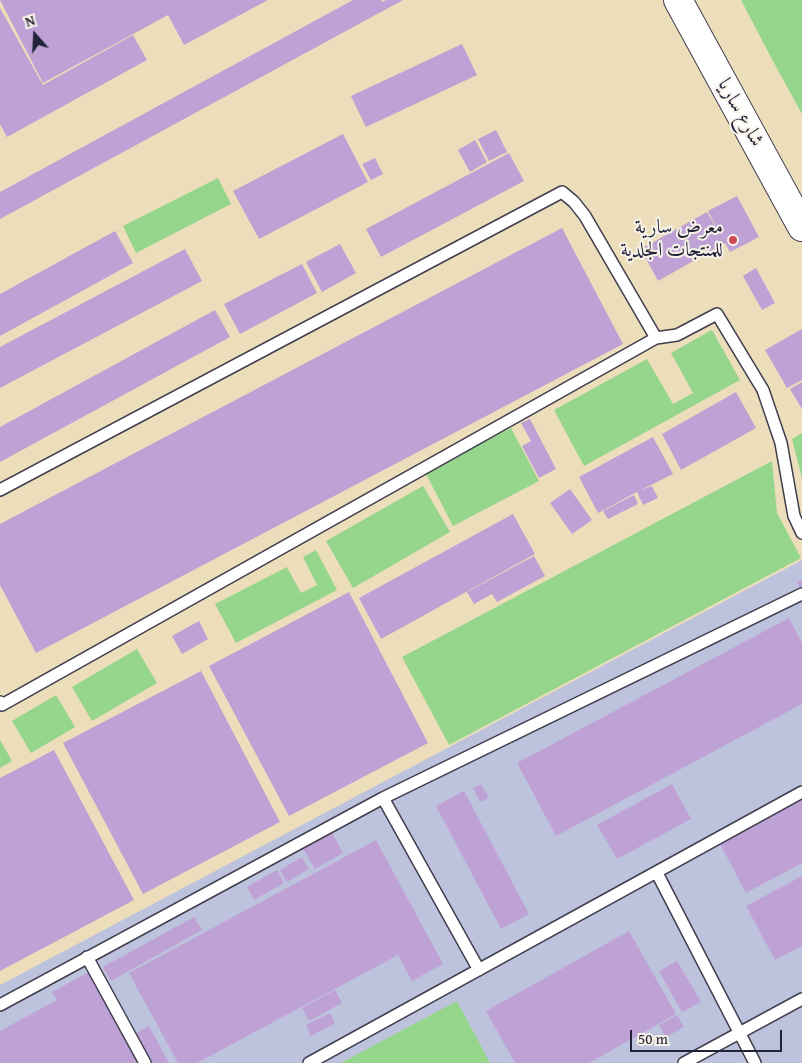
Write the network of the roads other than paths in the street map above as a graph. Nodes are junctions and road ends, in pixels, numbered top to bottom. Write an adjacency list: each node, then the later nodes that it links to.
1 (678, 0): 2 (street, شارع ساريا)
2 (802, 227)
3 (656, 338): 4 (lane); 5 (lane); 7 (lane)
4 (0, 490)
5 (802, 533)
6 (802, 594): 9 (lane)
7 (0, 702)
8 (802, 792): 10 (lane)
9 (384, 798): 11 (lane); 12 (lane)
10 (657, 873): 12 (lane); 15 (lane)
11 (87, 957): 14 (lane); 16 (lane)
12 (479, 970): 17 (lane)
13 (802, 999): 15 (lane)
14 (0, 1005)
15 (740, 1033): 18 (lane); 19 (lane)
16 (145, 1063)
17 (309, 1063)
18 (684, 1063)
19 (755, 1063)

